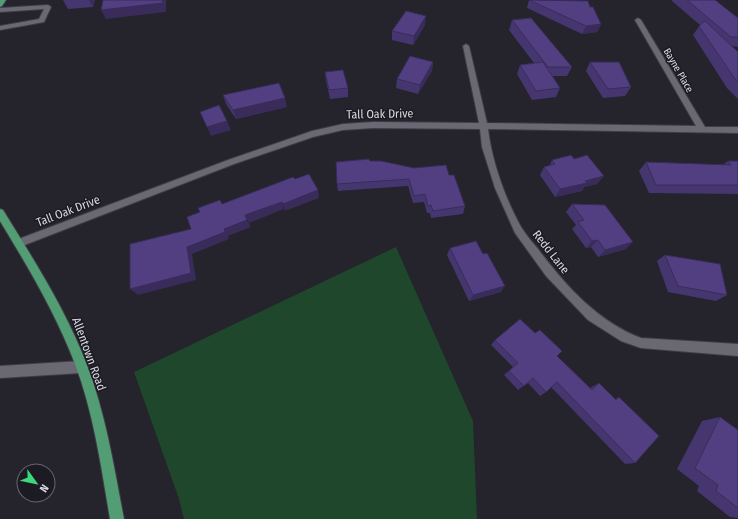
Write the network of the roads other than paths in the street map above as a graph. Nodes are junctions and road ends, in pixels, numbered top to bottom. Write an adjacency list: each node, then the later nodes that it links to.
1 (3, 0): 2 (main road)
2 (0, 5)
3 (0, 10): 5 (street)
4 (638, 20): 8 (street, Bayne Place)
5 (0, 28)
6 (466, 46): 7 (street, Redd Lane)
7 (484, 126): 8 (street, Tall Oak Drive); 11 (street, Tall Oak Drive); 12 (street, Redd Lane)
8 (702, 129): 9 (street, Tall Oak Drive)
9 (738, 130)
10 (0, 213): 11 (main road, Allentown Road)
11 (19, 243): 13 (main road, Allentown Road)
12 (738, 350)
13 (81, 366): 14 (street); 15 (main road, Allentown Road)
14 (0, 372)
15 (117, 519)

